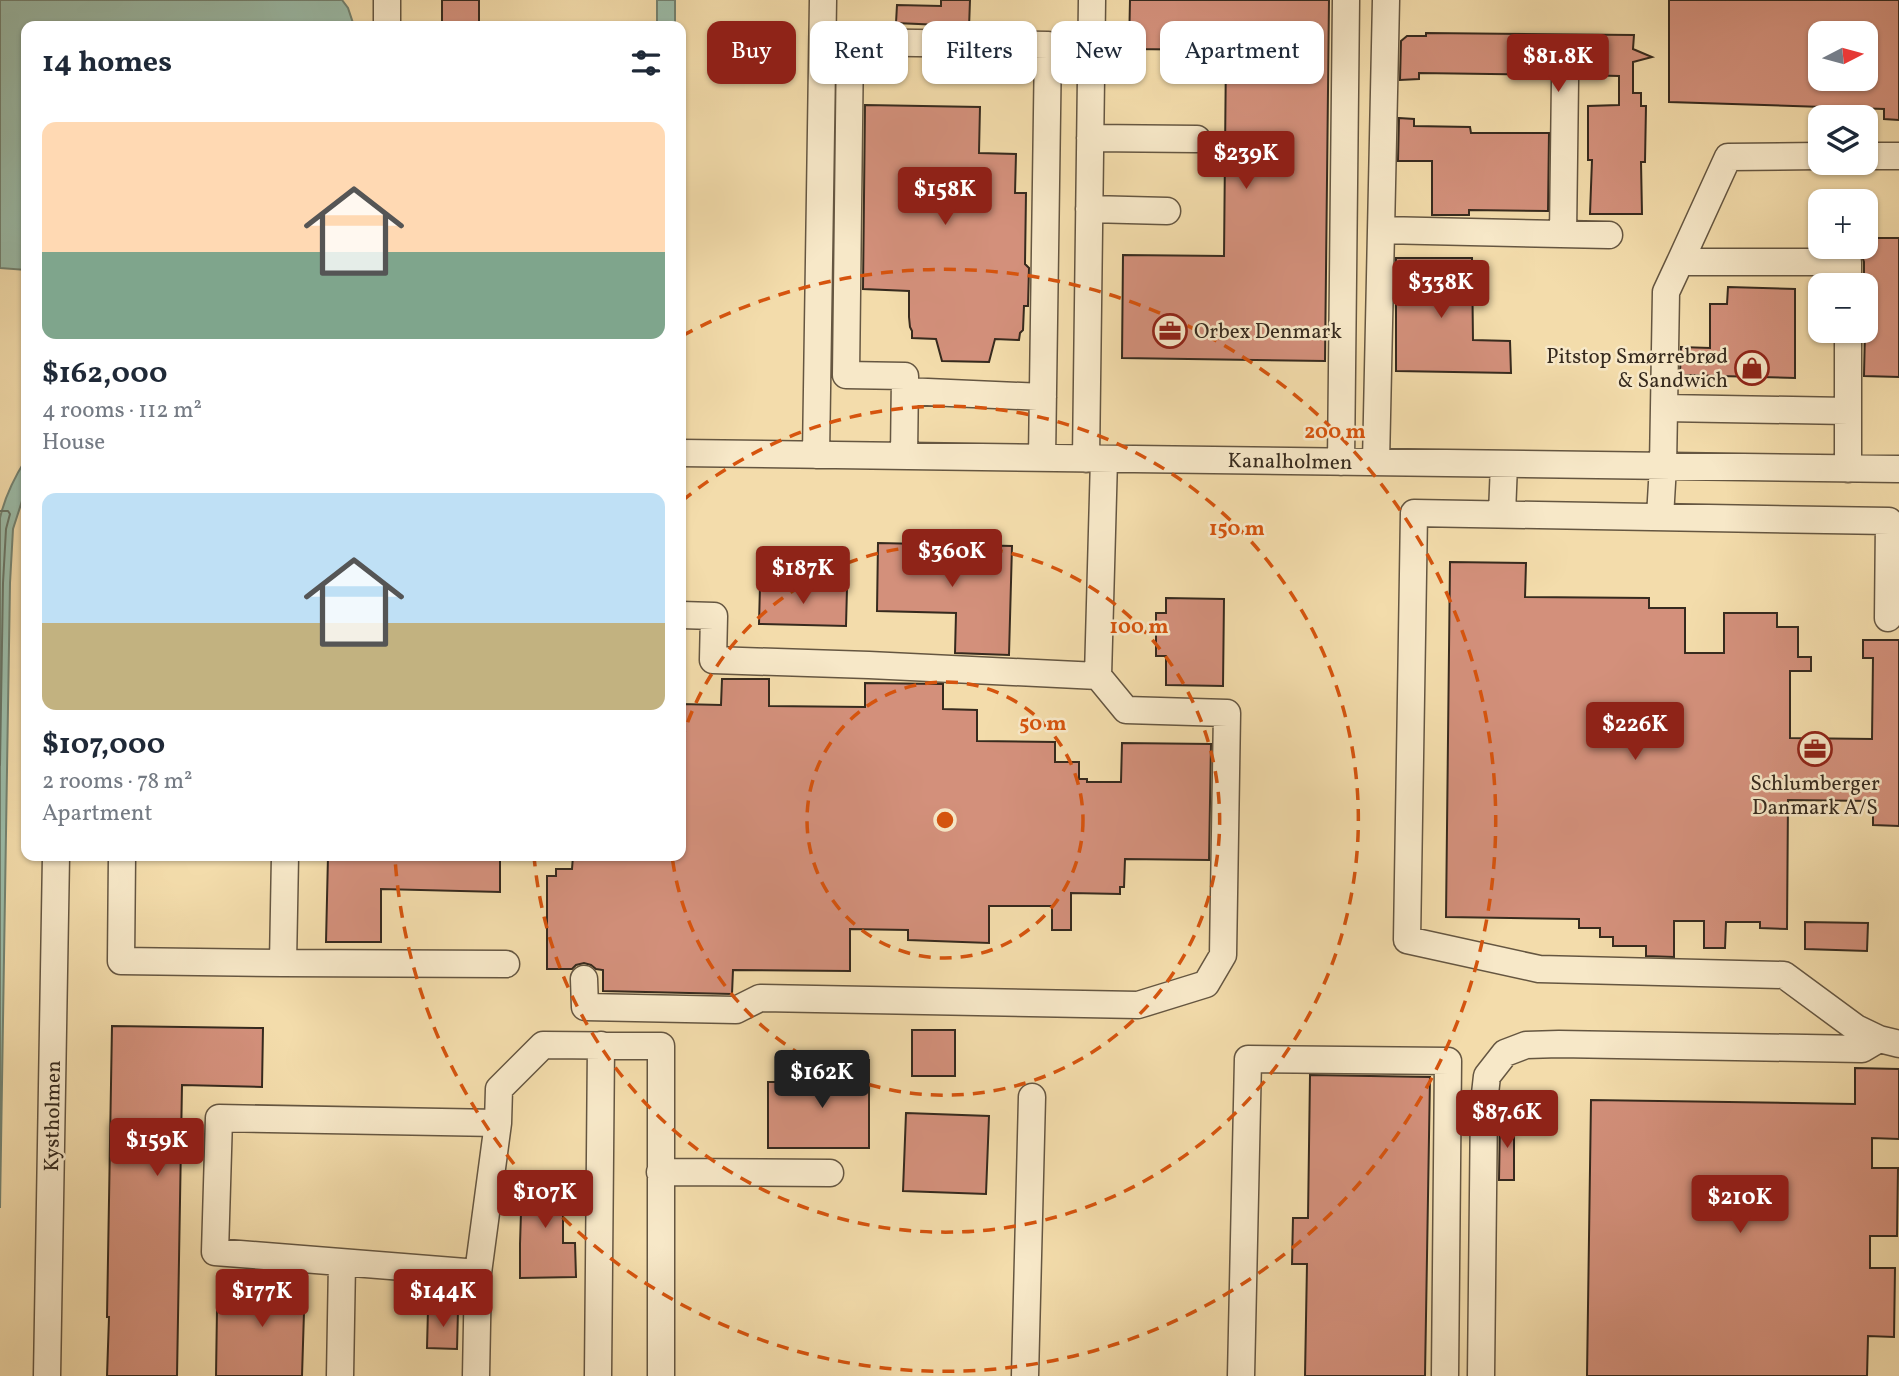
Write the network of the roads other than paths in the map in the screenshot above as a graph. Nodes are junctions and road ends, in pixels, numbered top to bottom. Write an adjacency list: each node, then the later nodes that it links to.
1 (387, 0): 6 (street)
2 (823, 0): 26 (street)
3 (1092, 0): 8 (street)
4 (1346, 0): 30 (street)
5 (1386, 0): 15 (street)
6 (387, 21)
7 (1565, 80): 16 (street)
8 (1090, 138): 9 (street); 13 (street)
9 (1197, 139)
10 (1808, 156): 18 (street)
11 (1878, 156): 12 (street)
12 (1899, 156)
13 (1089, 209): 14 (street); 29 (street)
14 (1167, 211)
15 (1381, 230): 16 (street); 31 (street)
16 (1563, 234): 17 (street)
17 (1609, 235)
18 (1680, 262): 19 (street); 23 (street)
19 (1848, 273)
20 (1848, 343): 24 (street)
21 (905, 391): 22 (street); 22 (street); 27 (street)
22 (1043, 397): 28 (street)
23 (1664, 408): 24 (street); 33 (street)
24 (1848, 411): 34 (street)
25 (686, 453): 26 (street, Kanalholmen)
26 (816, 455): 27 (street, Kanalholmen)
27 (904, 456): 28 (street, Kanalholmen)
28 (1042, 458): 29 (street, Kanalholmen)
29 (1095, 459): 30 (street, Kanalholmen); 40 (street)
30 (1341, 462): 31 (street, Kanalholmen)
31 (1376, 463): 32 (street, Kanalholmen)
32 (1504, 464): 33 (street, Kanalholmen); 36 (street)
33 (1663, 466): 34 (street, Kanalholmen); 37 (street)
34 (1848, 469): 35 (street, Kanalholmen)
35 (1899, 469)
36 (1502, 514): 37 (street); 47 (street)
37 (1660, 517): 39 (street)
38 (686, 615): 40 (street)
39 (1888, 618)
40 (1098, 676): 46 (street)
41 (56, 861): 55 (street, Kystholmen)
42 (122, 861): 44 (street)
43 (285, 861): 44 (street)
44 (283, 963): 45 (street)
45 (506, 964)
46 (584, 979)
47 (1889, 1041): 63 (street)
48 (601, 1045): 50 (street); 51 (street); 58 (street)
49 (1032, 1097): 60 (street)
50 (498, 1124): 53 (street); 54 (street)
51 (660, 1172): 52 (street); 59 (street)
52 (830, 1173)
53 (342, 1263): 54 (street); 56 (street)
54 (478, 1273): 57 (street)
55 (47, 1376)
56 (340, 1376)
57 (476, 1376)
58 (598, 1376)
59 (661, 1376)
60 (1025, 1376)
61 (1241, 1376): 62 (street)
62 (1445, 1376)
63 (1481, 1376)

